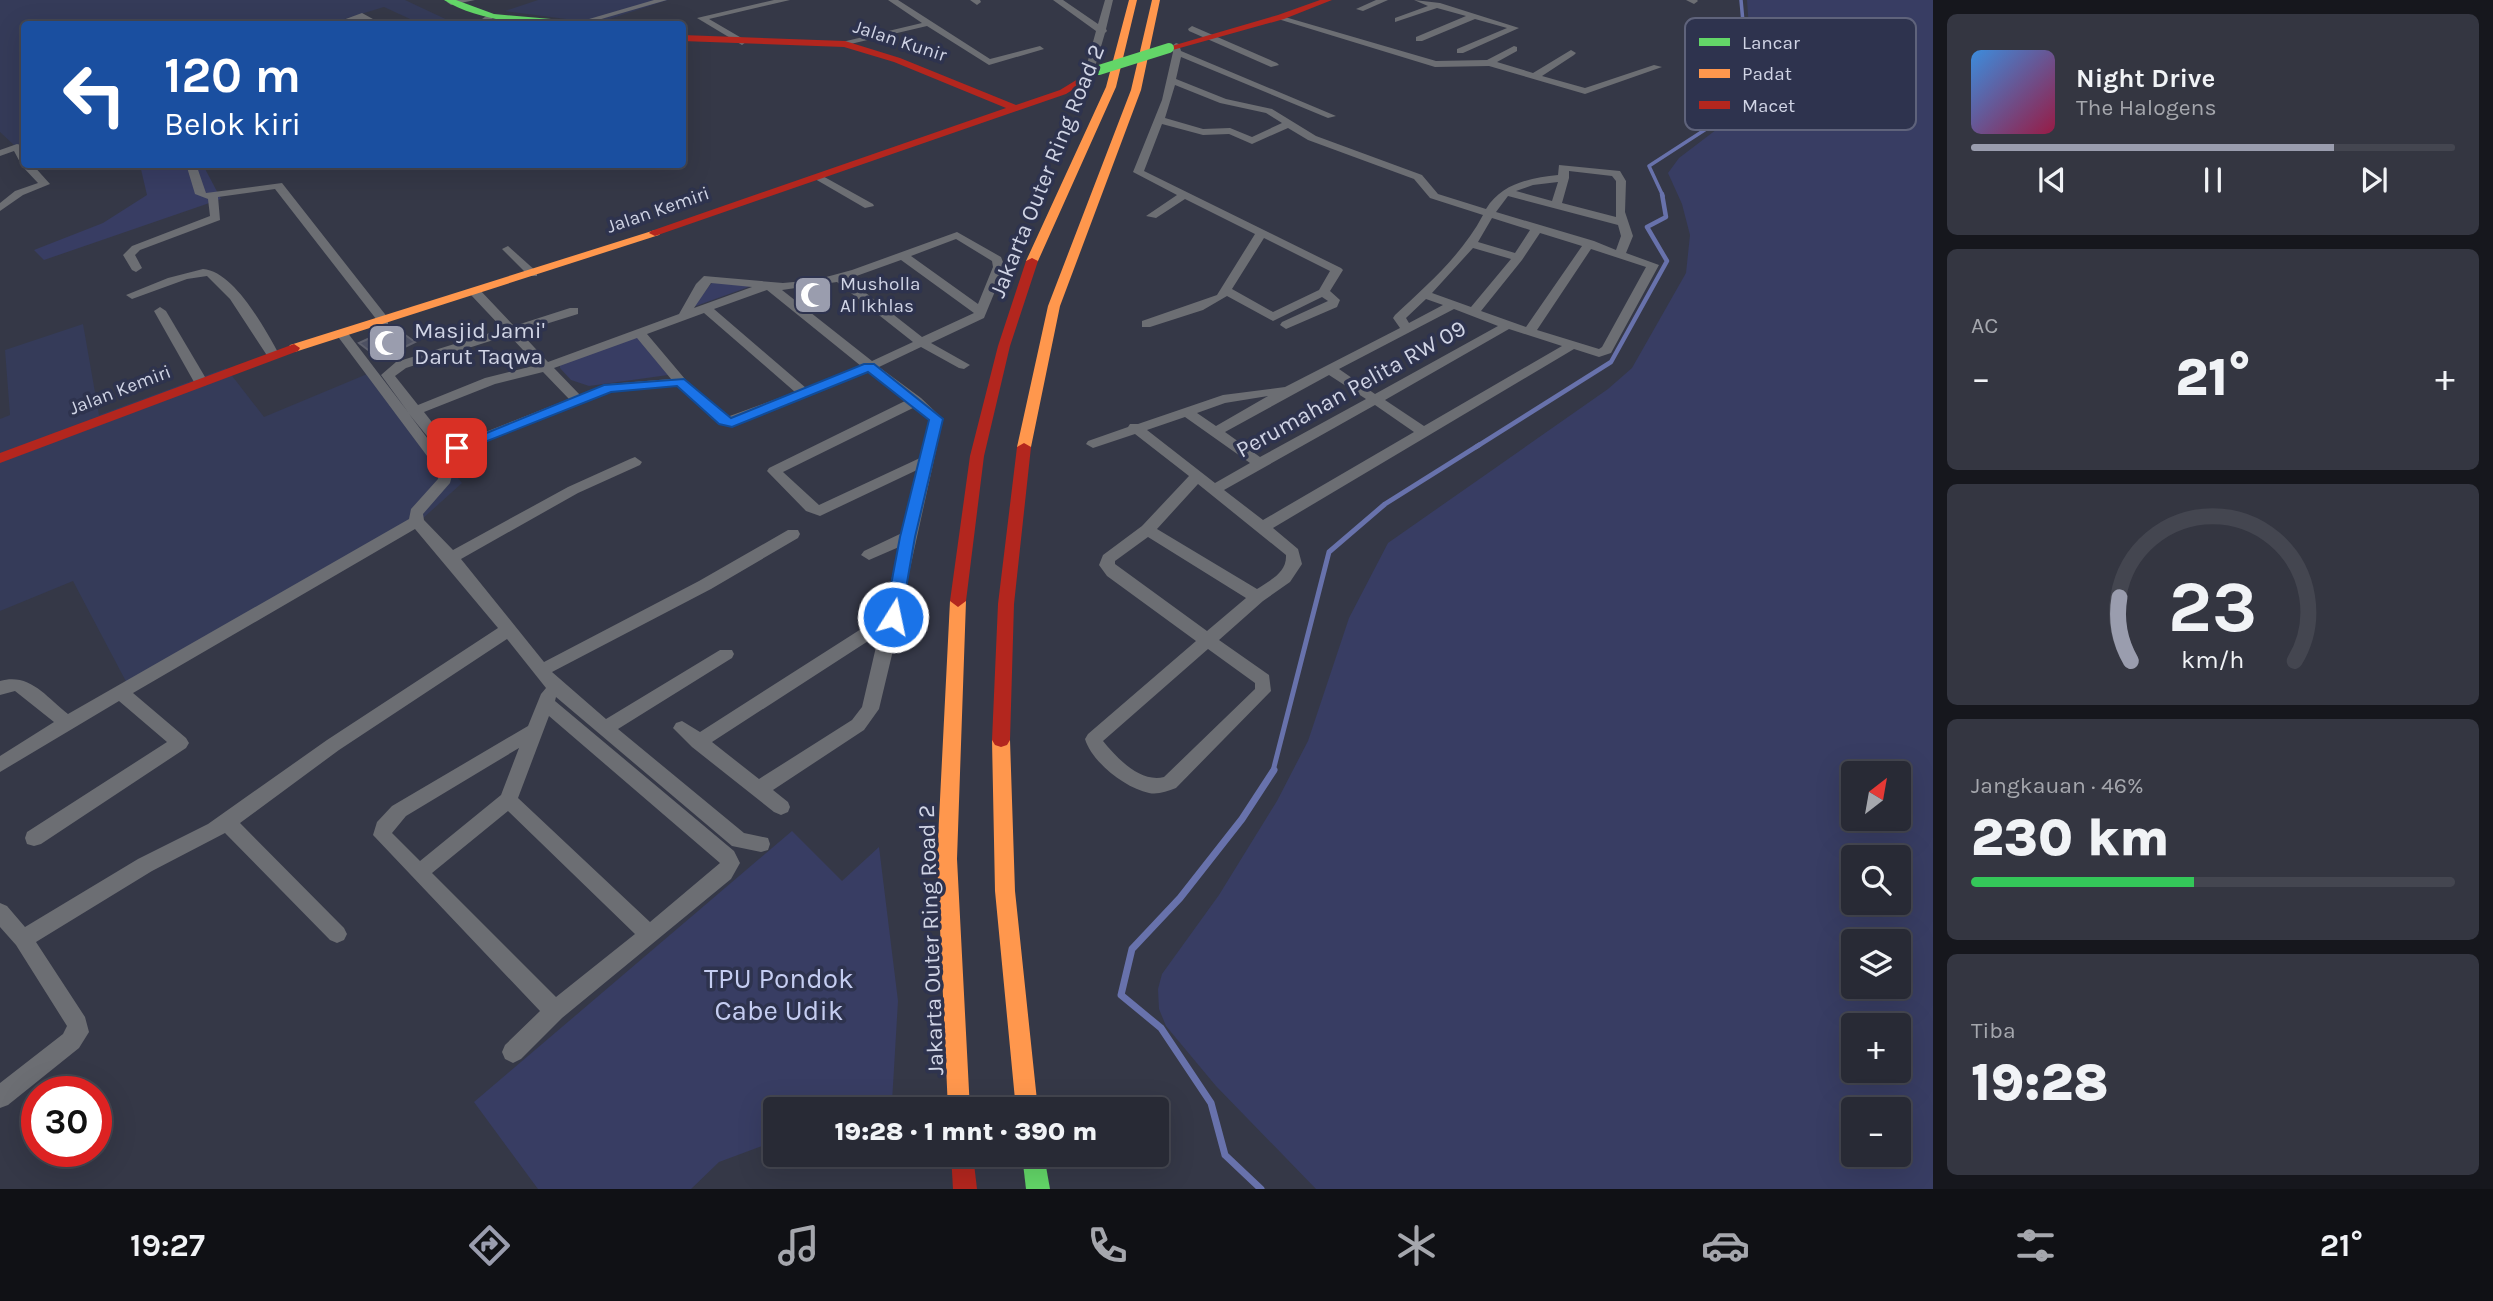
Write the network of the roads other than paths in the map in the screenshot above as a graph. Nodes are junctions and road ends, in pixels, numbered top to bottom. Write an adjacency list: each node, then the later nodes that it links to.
1 (471, 0): 12 (street)
2 (663, 0): 21 (street)
3 (786, 0): 28 (street)
4 (892, 0): 22 (street)
5 (1056, 0): 24 (street)
6 (1109, 0): 24 (street)
7 (1133, 0): 159 (main road, Jakarta Outer Ring Road 2)
8 (1156, 0): 160 (main road, Jakarta Outer Ring Road 2)
9 (1328, 0): 15 (main road, Jalan Kemiri)
10 (1384, 0): 14 (street)
11 (1418, 0): 13 (street)
12 (450, 1): 17 (main road)
13 (1437, 5): 16 (street); 18 (street)
14 (1360, 9)
15 (1281, 17): 25 (main road, Jalan Kemiri); 35 (street)
16 (1472, 17): 27 (street); 33 (street)
17 (485, 20)
18 (1398, 20)
19 (346, 21): 20 (street)
20 (372, 21)
21 (586, 21)
22 (931, 23): 29 (street); 31 (street)
23 (1192, 29): 25 (street)
24 (1103, 31): 38 (street)
25 (1208, 36): 30 (main road, Jalan Kemiri); 36 (street)
26 (686, 38): 28 (main road, Jalan Kunir)
27 (1419, 39)
28 (742, 42): 29 (main road, Jalan Kunir)
29 (845, 44): 43 (main road, Jalan Kunir)
30 (1175, 48): 38 (main road, Jalan Kemiri, bridge); 40 (street); 41 (street); 45 (street)
31 (1040, 49)
32 (1514, 49): 35 (street)
33 (1460, 51)
34 (1571, 53): 39 (street)
35 (1489, 63): 39 (street)
36 (1274, 65)
37 (1657, 67): 39 (street)
38 (1094, 72): 43 (main road, Jalan Kemiri)
39 (1535, 76)
40 (1171, 80): 42 (street); 46 (street)
41 (1283, 91)
42 (1239, 104): 44 (street); 47 (street)
43 (1014, 108): 53 (main road, Jalan Kemiri)
44 (1228, 112)
45 (1331, 116)
46 (1160, 120): 47 (street); 56 (street)
47 (1288, 124): 61 (street)
48 (0, 141): 49 (street)
49 (21, 146): 50 (street)
50 (0, 153)
51 (30, 168): 60 (street)
52 (192, 168): 57 (street)
53 (819, 177): 59 (street); 73 (main road, Jalan Kemiri)
54 (1564, 177): 55 (street); 58 (street); 63 (street)
55 (1507, 192): 58 (street); 61 (street)
56 (1184, 195): 62 (street); 65 (street)
57 (213, 197): 72 (street); 88 (street)
58 (1556, 205): 63 (street)
59 (869, 206)
60 (0, 208)
61 (1491, 215): 64 (street); 67 (street)
62 (1153, 216)
63 (1621, 222): 69 (street)
64 (1537, 228): 66 (street); 71 (street)
65 (1262, 232): 76 (street); 78 (street)
66 (1590, 243): 69 (street); 95 (street)
67 (1471, 244): 71 (street); 79 (street)
68 (508, 250): 73 (street)
69 (1621, 252): 98 (street)
70 (904, 256): 74 (street); 85 (street); 85 (street)
71 (1518, 258): 86 (street)
72 (136, 268)
73 (533, 274): 77 (main road, Jalan Kemiri)
74 (838, 277): 75 (street); 97 (street)
75 (769, 285): 82 (street); 87 (street); 102 (street)
76 (1225, 290): 78 (street); 89 (street)
77 (475, 292): 88 (main road, Jalan Kemiri); 93 (street)
78 (1323, 292): 90 (street)
79 (1424, 294): 81 (street); 92 (street)
80 (132, 295): 99 (street)
81 (1454, 305): 86 (street); 92 (street)
82 (704, 307): 87 (street); 107 (street)
83 (574, 311): 93 (street)
84 (160, 312): 104 (street)
85 (982, 312): 97 (street)
86 (1472, 312): 91 (street)
87 (685, 314): 94 (street)
88 (384, 321): 96 (main road, Jalan Kemiri)
89 (1146, 324)
90 (1286, 325)
91 (1508, 325): 95 (street); 110 (street, Perumahan Pelita RW 09)
92 (1408, 328): 103 (street)
93 (510, 330): 101 (street); 111 (street)
94 (639, 332): 101 (street); 105 (street)
95 (1529, 332): 98 (street)
96 (343, 335): 99 (main road, Jalan Kemiri); 123 (street)
97 (922, 344): 100 (street); 102 (street)
98 (1570, 346): 115 (street)
99 (274, 354): 104 (main road, Jalan Kemiri)
100 (964, 365)
101 (546, 366): 108 (street); 111 (street)
102 (869, 367): 107 (street); 109 (street)
103 (1331, 370): 106 (street); 110 (street)
104 (201, 382): 117 (main road, Jalan Kemiri)
105 (680, 382): 107 (street); 108 (street)
106 (1296, 387): 112 (street); 114 (street)
107 (805, 394)
108 (576, 399): 111 (street)
109 (916, 401): 118 (street); 118 (street)
110 (1375, 401): 115 (street); 120 (street, Perumahan Pelita RW 09)
111 (414, 411)
112 (1185, 411): 113 (street); 114 (street)
113 (1135, 427): 116 (street); 121 (street)
114 (1217, 431): 120 (street)
115 (1424, 432): 124 (street)
116 (1093, 444)
117 (0, 458)
118 (925, 461): 127 (street)
119 (635, 462): 129 (street)
120 (1260, 464): 122 (street, Perumahan Pelita RW 09)
121 (1196, 477): 122 (street); 125 (street)
122 (1213, 489): 124 (street)
123 (417, 521): 129 (street); 137 (street)
124 (1263, 527): 130 (street)
125 (1147, 530): 130 (street); 133 (street)
126 (793, 534): 135 (street)
127 (908, 537): 128 (street); 131 (street)
128 (869, 555)
129 (451, 558): 132 (street)
130 (1257, 597): 133 (street)
131 (893, 617): 143 (street); 145 (street)
132 (509, 629): 135 (street); 148 (street)
133 (1211, 640): 133 (street)
134 (726, 654): 141 (street)
135 (540, 671): 138 (street)
136 (0, 688): 139 (street)
137 (120, 692): 139 (street); 149 (street)
138 (549, 694): 141 (street); 142 (street); 154 (street)
139 (67, 723): 144 (street)
140 (682, 728): 143 (street)
141 (605, 729): 150 (street)
142 (535, 730): 146 (street); 151 (street)
143 (698, 741): 145 (street)
144 (0, 765)
145 (758, 789): 147 (street)
146 (508, 800): 151 (street); 154 (street)
147 (781, 807)
148 (227, 822): 153 (street); 155 (street)
149 (34, 838)
150 (761, 844)
151 (420, 872): 156 (street)
152 (0, 912): 155 (street)
153 (337, 934)
154 (649, 934): 156 (street)
155 (23, 939): 158 (street)
156 (555, 1011): 157 (street)
157 (513, 1052)
158 (0, 1097)
159 (958, 1097)
160 (1026, 1097)
161 (963, 1167): 163 (main road)
162 (1035, 1167): 164 (main road)
163 (965, 1189)
164 (1038, 1189)

